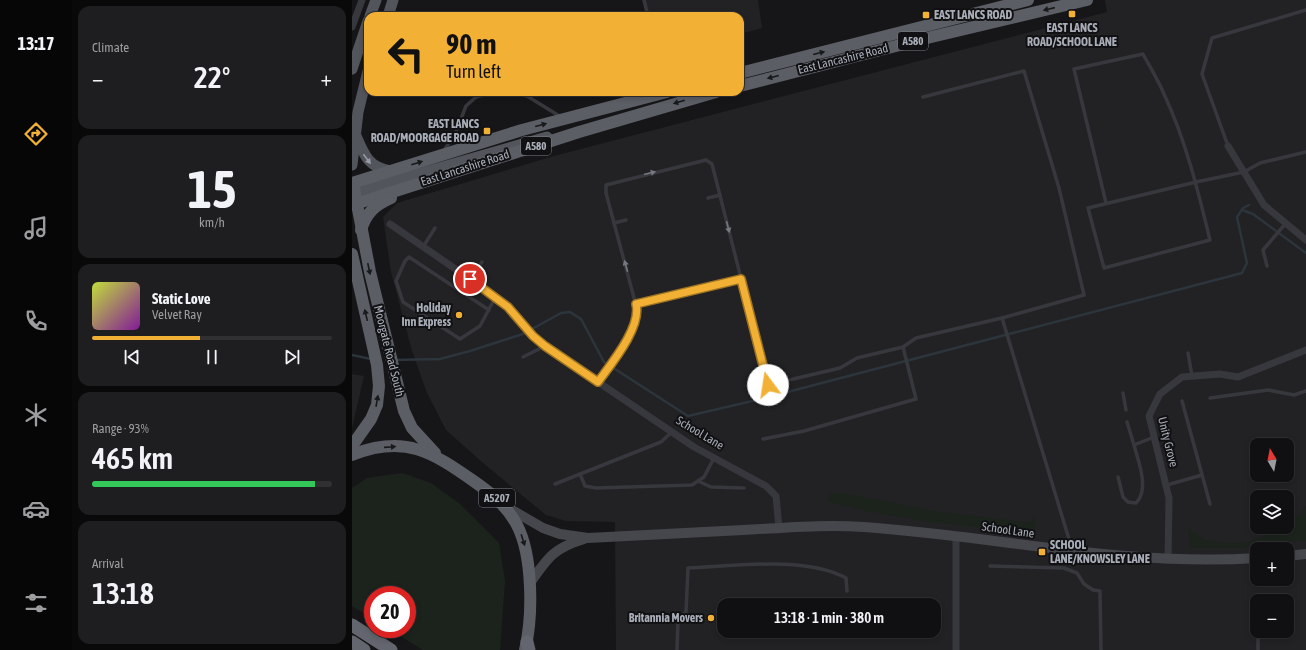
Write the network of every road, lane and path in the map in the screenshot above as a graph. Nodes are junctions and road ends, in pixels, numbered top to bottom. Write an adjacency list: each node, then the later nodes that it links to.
1 (362, 0): 11 (street)
2 (376, 0): 8 (main road)
3 (393, 0): 9 (main road)
4 (644, 0): 10 (lane)
5 (1028, 0): 14 (highway, East Lancashire Road / A580, one-way to 5)
6 (1087, 0): 15 (highway, East Lancashire Road / A580, one-way to 15)
7 (1306, 10): 25 (lane)
8 (372, 12)
9 (389, 12)
10 (647, 12)
11 (352, 27)
12 (364, 33): 13 (main road)
13 (352, 69)
14 (744, 72)
15 (744, 85)
16 (364, 87): 24 (main road)
17 (476, 96): 27 (lane)
18 (527, 96): 22 (lane)
19 (652, 96): 22 (highway, East Lancashire Road / A580)
20 (702, 96): 23 (highway, East Lancashire Road / A580, one-way to 23)
21 (923, 97): 54 (lane)
22 (564, 119): 27 (highway, East Lancashire Road / A580, one-way to 22)
23 (579, 132): 28 (highway, East Lancashire Road / A580); 34 (main road)
24 (355, 134): 29 (main road); 31 (main road, one-way to 31)
25 (1228, 146): 32 (street)
26 (1306, 152): 32 (lane)
27 (441, 155): 31 (highway, East Lancashire Road / A580, one-way to 27)
28 (481, 163): 34 (highway, East Lancashire Road / A580); 43 (highway)
29 (352, 165)
30 (352, 170): 34 (main road, A5207)
31 (390, 171): 34 (highway, East Lancashire Road / A580)
32 (1244, 172): 33 (lane); 41 (street)
33 (1196, 182): 37 (lane); 37 (lane); 37 (lane)
34 (353, 194): 43 (highway, A5207)
35 (720, 195): 36 (lane); 39 (lane, one-way to 35); 50 (lane, one-way to 50)
36 (708, 198)
37 (1106, 203)
38 (626, 220): 39 (lane)
39 (614, 223): 52 (lane, one-way to 39)
40 (390, 224): 45 (street, School Lane)
41 (1285, 225): 44 (street); 48 (lane)
42 (435, 228): 45 (lane)
43 (361, 231): 75 (highway, Moorgate Road South / A5207, one-way to 75)
44 (1306, 240)
45 (423, 247): 49 (street, School Lane)
46 (352, 254): 72 (highway, Moorgate Road South, one-way to 46)
47 (482, 262): 49 (lane)
48 (1268, 266)
49 (470, 279): 51 (street, School Lane)
50 (741, 279): 52 (lane); 56 (lane)
51 (496, 298): 53 (lane); 55 (street, School Lane)
52 (636, 304): 61 (lane)
53 (489, 310): 53 (lane)
54 (1002, 318): 56 (lane); 88 (lane)
55 (545, 346): 59 (lane); 61 (street, School Lane)
56 (904, 347): 70 (lane)
57 (1306, 350): 60 (street, Unity Grove)
58 (1188, 353): 60 (lane)
59 (523, 357)
60 (1192, 376): 69 (street, Unity Grove)
61 (598, 382): 68 (street, School Lane)
62 (1306, 392): 64 (lane)
63 (1123, 393): 66 (lane)
64 (1210, 398)
65 (1182, 401): 77 (lane)
66 (1126, 410)
67 (1127, 422): 71 (lane)
68 (672, 432): 74 (street, School Lane); 76 (lane)
69 (1154, 437): 71 (lane); 81 (street, Unity Grove)
70 (763, 439)
71 (1134, 445): 78 (lane)
72 (352, 446)
73 (352, 455): 75 (highway, A5207, one-way to 75)
74 (714, 457): 79 (lane); 85 (street, School Lane)
75 (442, 459): 84 (highway, A5207)
76 (580, 474): 79 (lane); 80 (lane)
77 (1202, 475): 81 (lane); 83 (lane)
78 (1118, 477)
79 (698, 481): 82 (lane)
80 (555, 484)
81 (1167, 485): 92 (street, Unity Grove)
82 (744, 488)
83 (1210, 504)
84 (505, 506): 87 (main road, School Lane); 94 (highway, A5207, one-way to 94)
85 (779, 528): 86 (main road, School Lane); 87 (main road, School Lane)
86 (956, 536): 88 (main road, School Lane); 103 (street)
87 (588, 538): 94 (main road, School Lane)
88 (1072, 552): 92 (main road, School Lane)
89 (1306, 554): 90 (main road)
90 (1294, 555)
91 (1250, 558): 92 (main road, School Lane)
92 (1168, 559)
93 (990, 566): 104 (lane)
94 (530, 583): 99 (highway, A5207)
95 (847, 591): 102 (lane)
96 (352, 625): 101 (highway)
97 (1258, 638): 105 (lane)
98 (352, 642): 100 (highway)
99 (527, 647)
100 (364, 650)
101 (391, 650)
102 (677, 650)
103 (956, 650)
104 (1101, 650)
105 (1258, 650)

